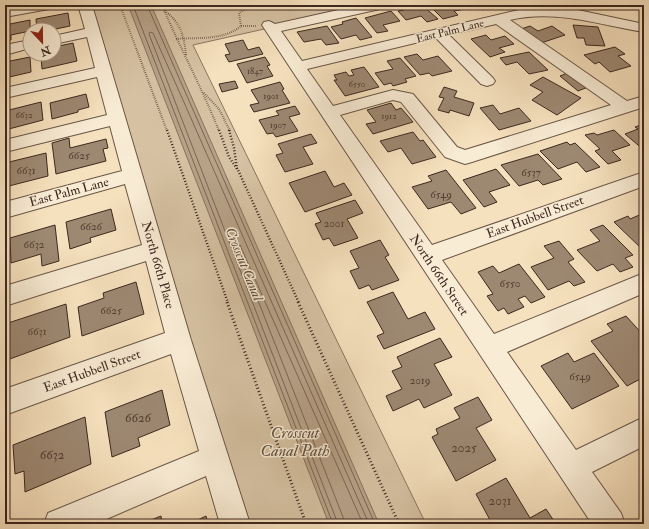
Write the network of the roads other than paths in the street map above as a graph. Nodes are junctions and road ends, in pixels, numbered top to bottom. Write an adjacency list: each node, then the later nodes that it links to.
1 (49, 5): 5 (street)
2 (85, 5): 7 (street, North 66th Place)
3 (380, 5): 13 (street, North 66th Street)
4 (605, 12): 6 (street, East Palm Lane); 8 (street, East Palm Lane)
5 (5, 13)
6 (499, 19): 9 (street, East Palm Lane); 18 (street)
7 (92, 32): 10 (street); 14 (street, North 66th Place)
8 (641, 32)
9 (439, 33): 13 (street, East Palm Lane); 15 (street)
10 (62, 38)
11 (22, 46): 12 (street)
12 (5, 50)
13 (298, 67): 19 (street, North 66th Street)
14 (103, 71): 16 (street); 20 (street, North 66th Place)
15 (487, 81)
16 (5, 93)
17 (644, 101): 18 (street)
18 (625, 107): 19 (street)
19 (328, 113): 26 (street, North 66th Street)
20 (116, 119): 21 (street); 22 (street, North 66th Place)
21 (5, 146)
22 (132, 175): 24 (street, East Palm Lane); 25 (street, North 66th Place)
23 (644, 179): 26 (street, East Hubbell Street)
24 (5, 210)
25 (153, 250): 28 (street); 29 (street, North 66th Place)
26 (427, 256): 30 (street, North 66th Street)
27 (644, 283): 30 (street)
28 (5, 296)
29 (179, 340): 31 (street, East Hubbell Street); 33 (street, North 66th Place)
30 (489, 348): 34 (street, North 66th Street)
31 (5, 402)
32 (644, 431): 34 (street)
33 (215, 458): 35 (street); 36 (street, North 66th Place)
34 (572, 467): 37 (street, North 66th Street)
35 (59, 524)
36 (235, 524)
37 (610, 524)

